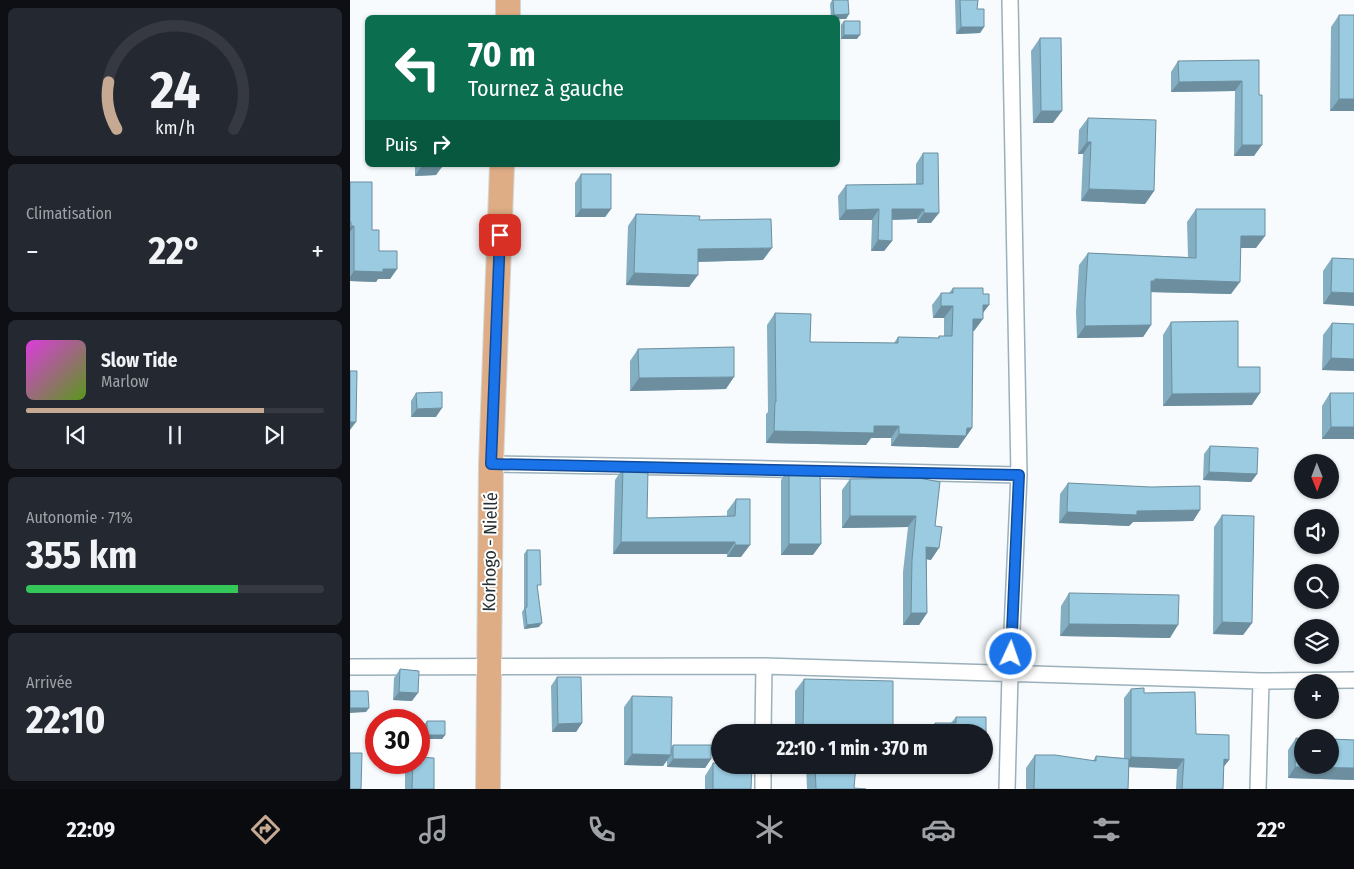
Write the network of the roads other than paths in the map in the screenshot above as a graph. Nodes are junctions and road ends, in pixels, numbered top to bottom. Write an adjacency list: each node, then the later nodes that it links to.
1 (508, 0): 3 (main road)
2 (1010, 0): 6 (street)
3 (508, 15)
4 (502, 167): 5 (main road, Korhogo - Niellé)
5 (491, 464): 6 (street); 7 (main road, Korhogo - Niellé)
6 (1019, 475): 10 (street)
7 (489, 666): 8 (street); 9 (street); 15 (main road, Korhogo - Niellé)
8 (764, 666): 10 (street); 13 (street)
9 (350, 667)
10 (1010, 674): 12 (street); 17 (street)
11 (1354, 680): 12 (street)
12 (1261, 681): 18 (street)
13 (763, 724)
14 (763, 774): 16 (street)
15 (488, 789)
16 (763, 789)
17 (1008, 789)
18 (1258, 789)

